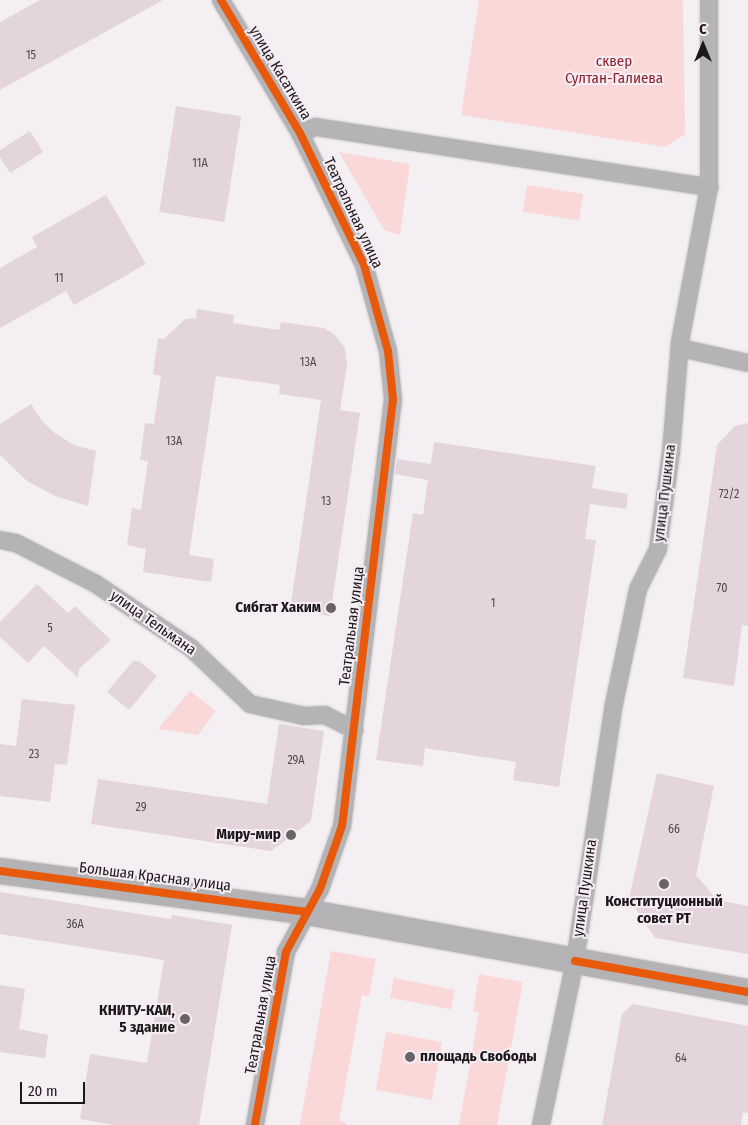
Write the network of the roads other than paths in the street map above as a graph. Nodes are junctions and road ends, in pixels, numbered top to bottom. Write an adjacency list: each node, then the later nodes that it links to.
1 (221, 0): 3 (street, улица Касаткина)
2 (709, 0): 4 (street, улица Пушкина)
3 (300, 134): 4 (street, улица Касаткина); 8 (street, Театральная улица)
4 (709, 187): 5 (street, улица Пушкина)
5 (680, 348): 6 (street); 11 (street, улица Пушкина)
6 (748, 363)
7 (0, 540): 8 (street, улица Тельмана)
8 (354, 730): 10 (street, Театральная улица)
9 (0, 871): 10 (street, Большая Красная улица)
10 (307, 912): 11 (street, Большая Красная улица); 13 (street, Театральная улица)
11 (574, 961): 12 (street, Большая Красная улица); 14 (street, улица Пушкина)
12 (748, 992)
13 (255, 1125)
14 (541, 1125)

